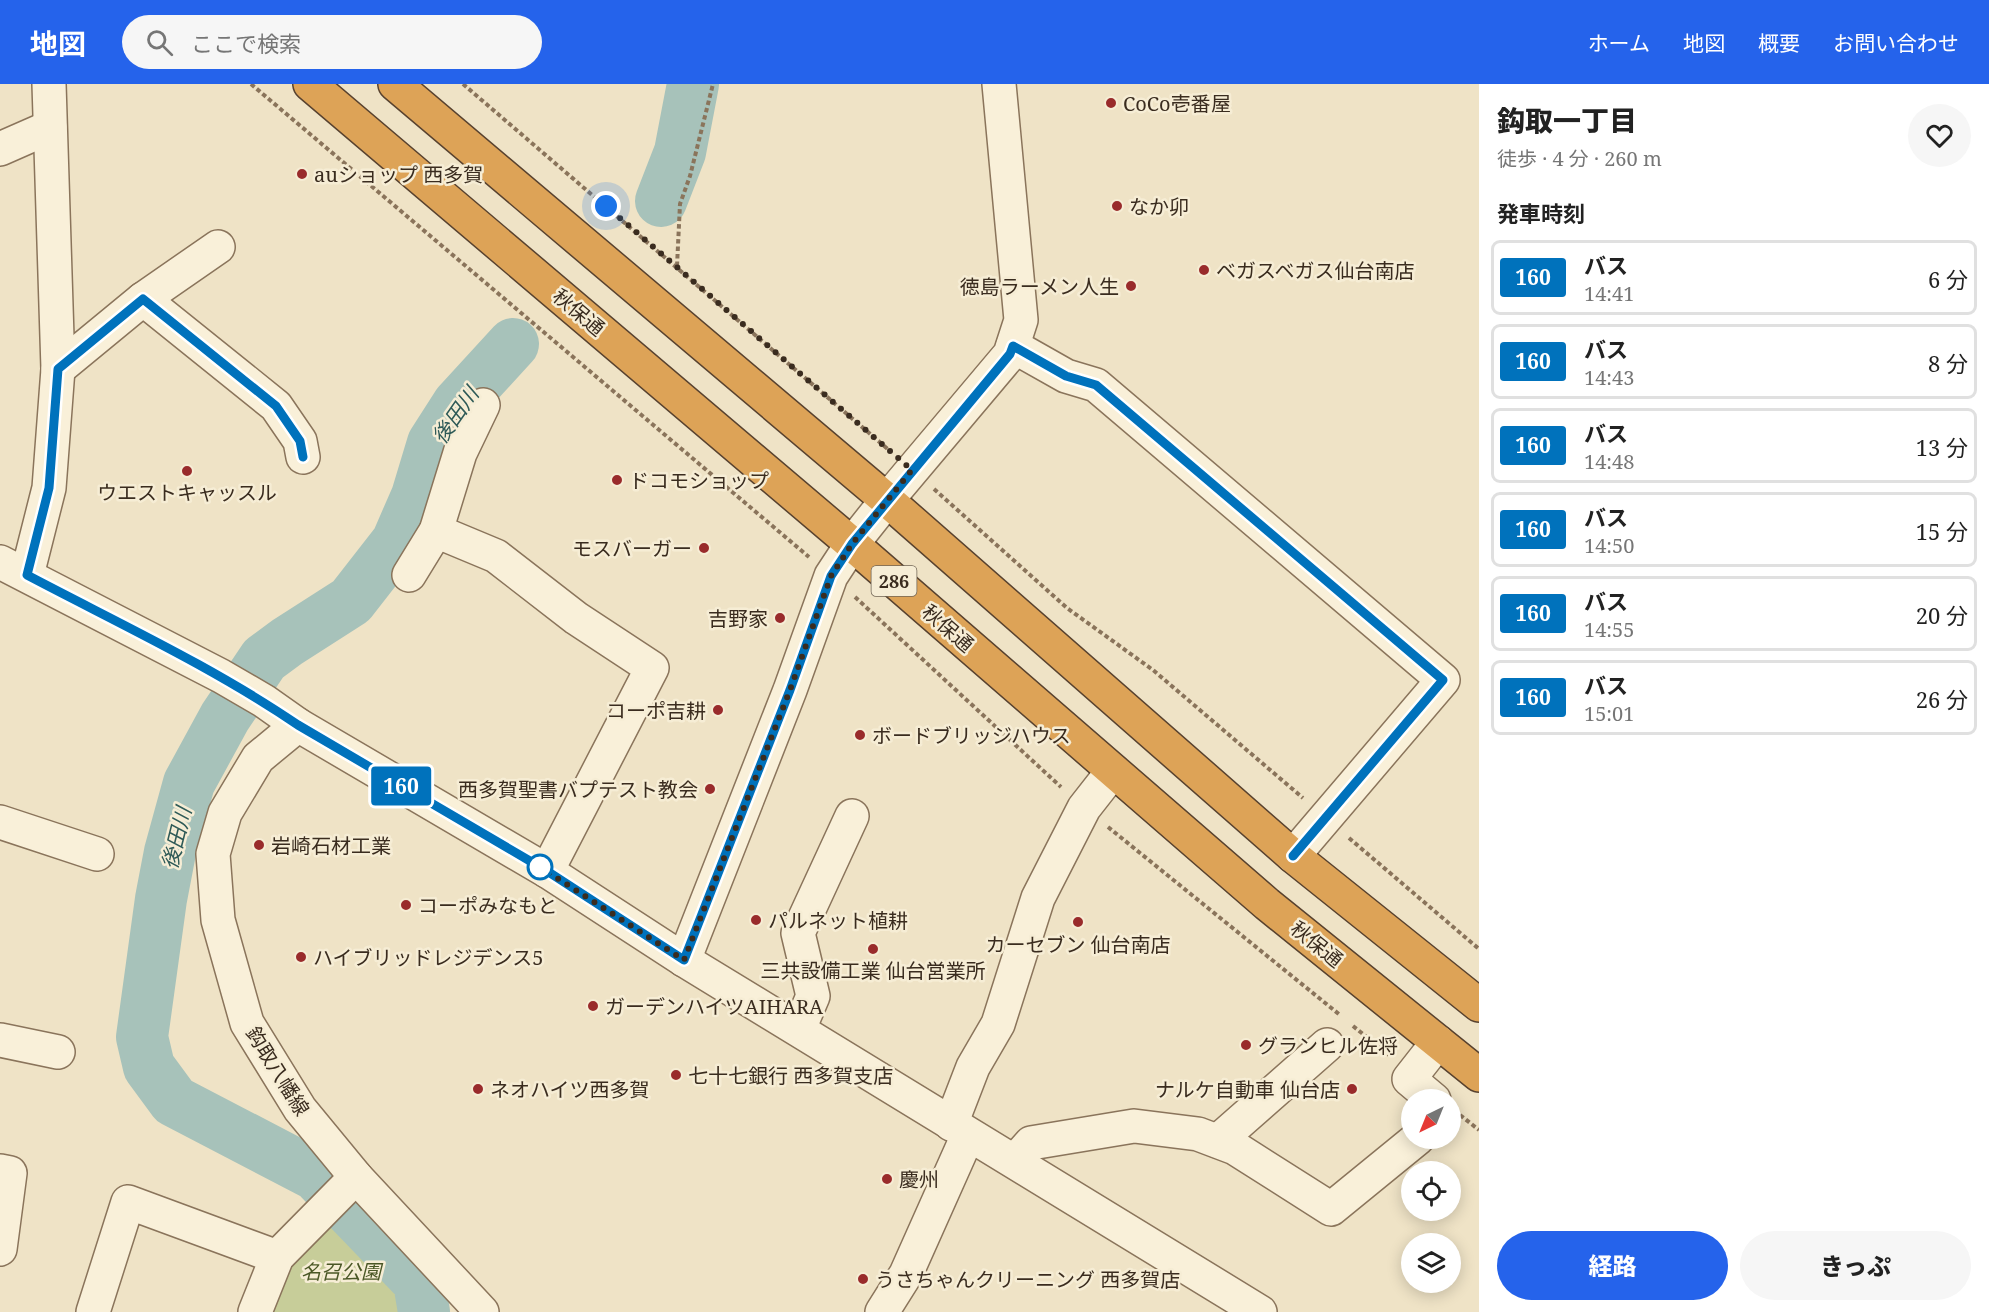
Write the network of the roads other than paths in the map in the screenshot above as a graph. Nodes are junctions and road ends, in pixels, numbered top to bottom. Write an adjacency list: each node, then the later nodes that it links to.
1 (49, 84): 5 (street)
2 (310, 84): 15 (highway, 秋保通 / 286)
3 (395, 84): 13 (highway)
4 (999, 84): 9 (street)
5 (50, 126): 6 (street); 10 (street)
6 (0, 149)
7 (218, 247): 8 (street)
8 (143, 299): 10 (street); 12 (street)
9 (1013, 346): 13 (street); 23 (street)
10 (58, 369): 16 (street)
11 (483, 405): 14 (street)
12 (303, 457)
13 (887, 500): 15 (street); 23 (highway)
14 (436, 531): 17 (street); 24 (street)
15 (852, 544): 19 (highway, 秋保通 / 286); 25 (street)
16 (13, 569): 18 (street)
17 (409, 575)
18 (298, 725): 24 (street); 39 (street, 鈎取八幡線)
19 (1113, 771): 29 (highway, 秋保通 / 286); 34 (street)
20 (852, 816): 27 (street)
21 (0, 822): 22 (street)
22 (96, 854)
23 (1293, 856): 26 (highway)
24 (547, 871): 25 (street)
25 (684, 960): 27 (street)
26 (1479, 1005)
27 (799, 1029): 34 (street)
28 (0, 1040): 31 (street)
29 (1438, 1042): 32 (highway, 秋保通 / 286); 33 (street)
30 (1327, 1045): 35 (street)
31 (58, 1052)
32 (1479, 1076)
33 (1423, 1089)
34 (959, 1129): 37 (street); 45 (street)
35 (1218, 1141): 36 (street); 37 (street)
36 (1404, 1149)
37 (1015, 1161): 46 (street)
38 (0, 1171): 40 (street)
39 (351, 1182): 41 (street); 44 (street, 鈎取八幡線)
40 (0, 1249)
41 (277, 1257): 42 (street); 43 (street)
42 (93, 1312)
43 (255, 1312)
44 (482, 1312)
45 (882, 1312)
46 (1260, 1312)

